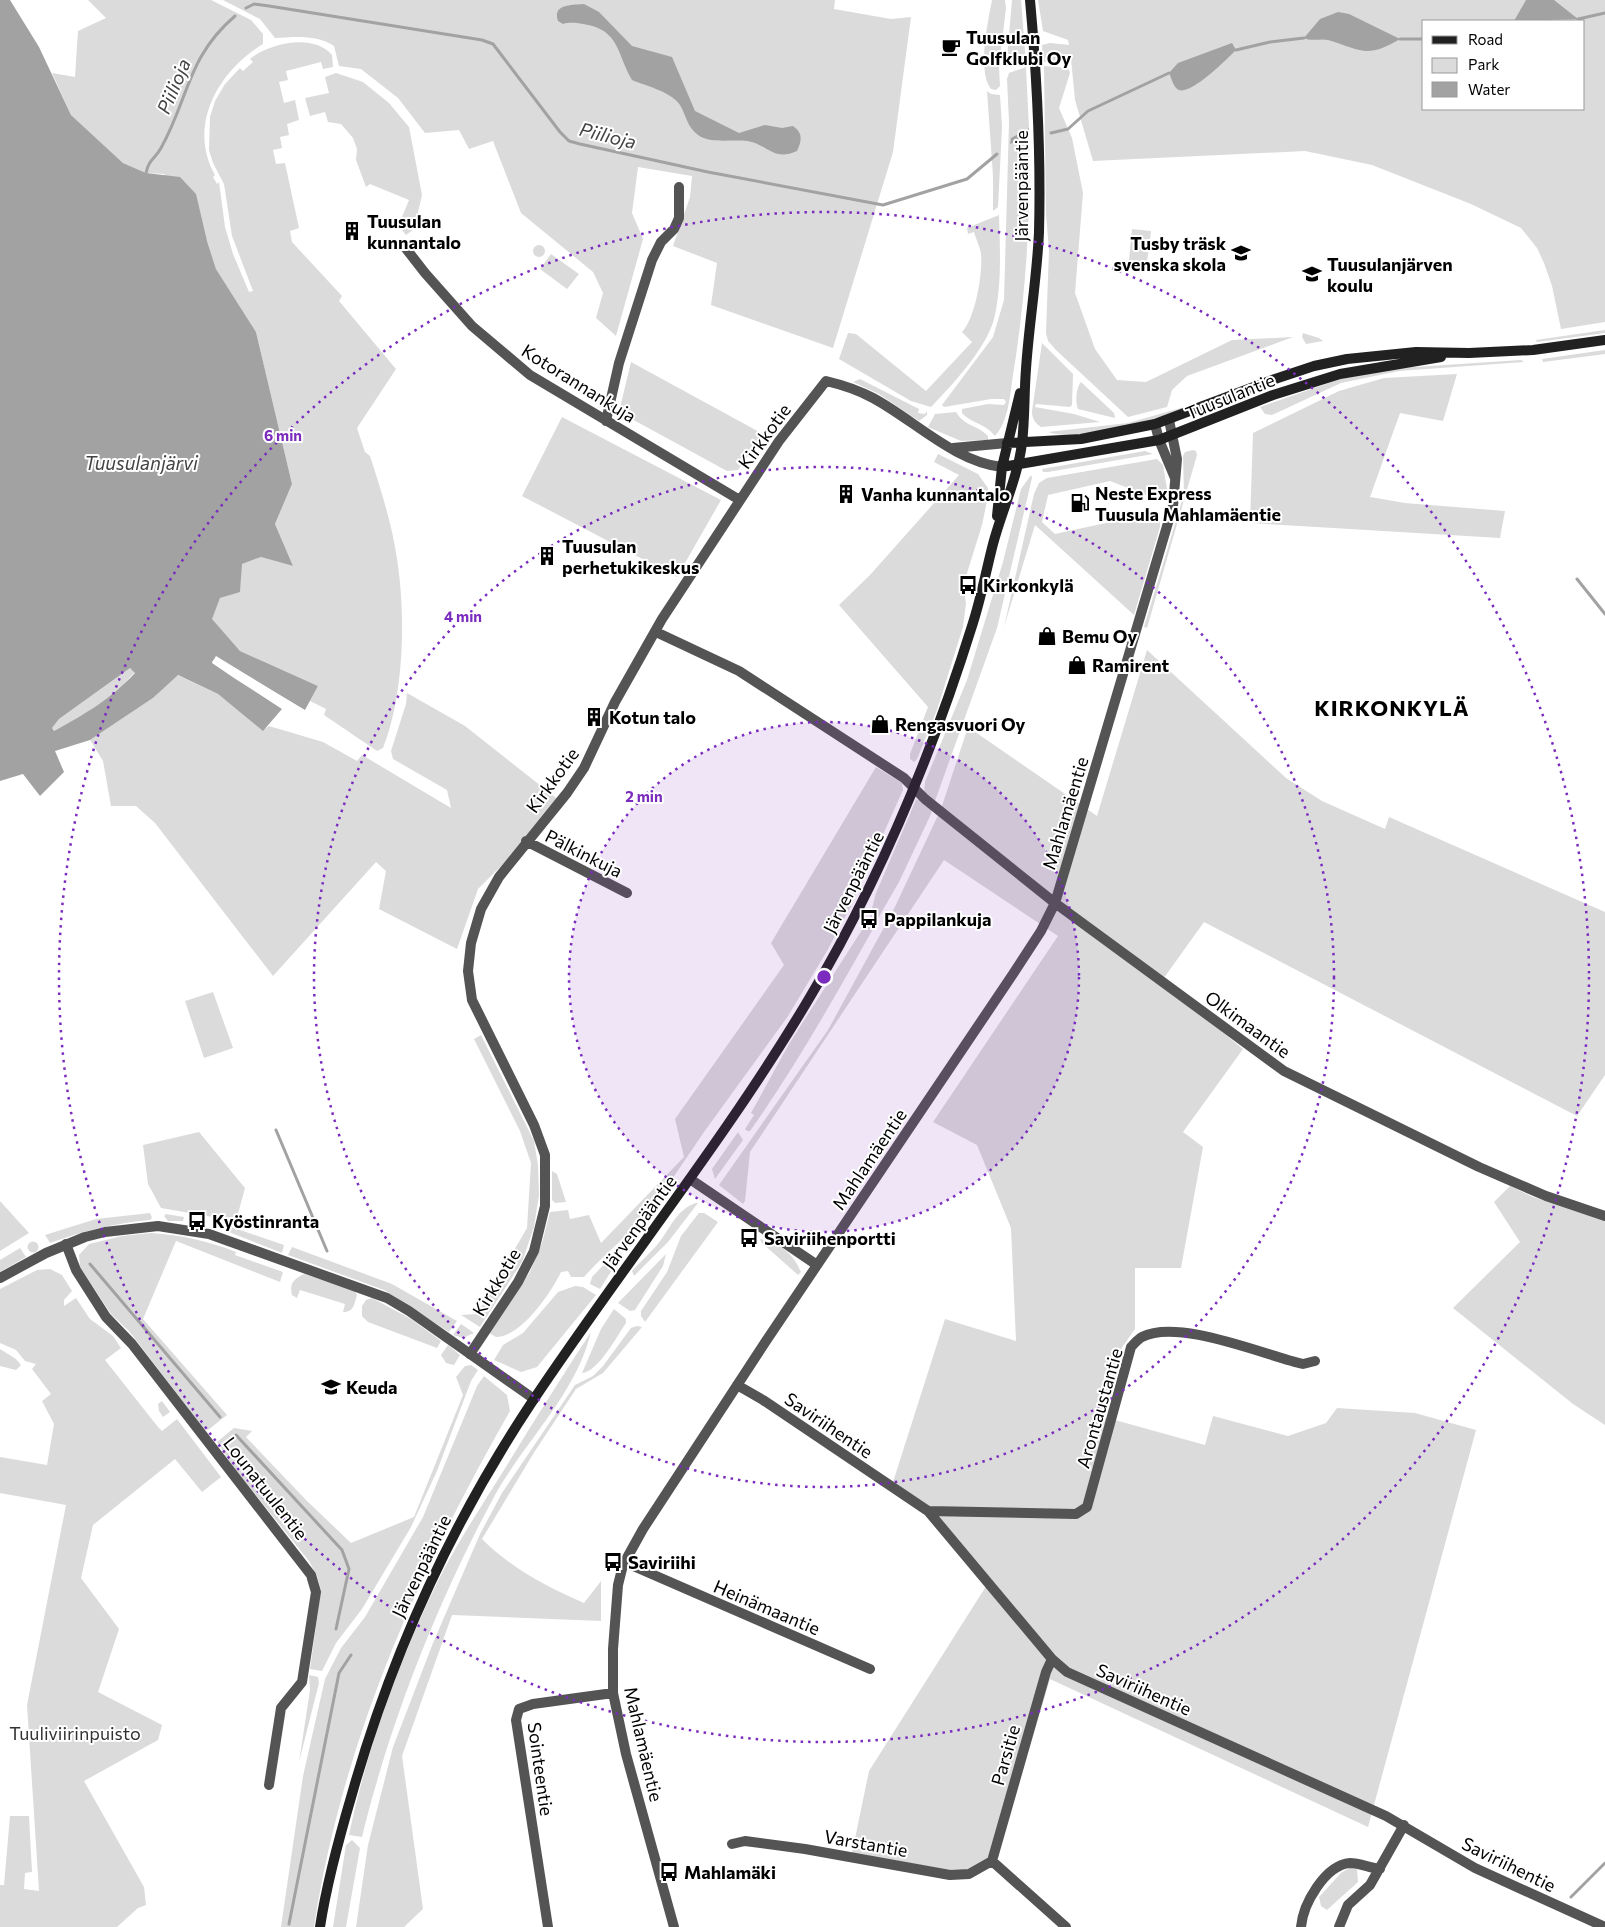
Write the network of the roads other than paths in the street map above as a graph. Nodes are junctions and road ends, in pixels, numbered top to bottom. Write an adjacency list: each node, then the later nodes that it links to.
1 (1030, 0): 6 (main road, Järvenpääntie)
2 (679, 187): 8 (street)
3 (404, 246): 8 (street, Kotorannankuja)
4 (1605, 340): 5 (main road, Tuusulantie)
5 (1469, 353): 7 (main road, Tuusulantie); 10 (main road, Tuusulantie)
6 (1025, 373): 12 (main road, Järvenpääntie); 13 (main road, Järvenpääntie)
7 (1169, 420): 9 (main road, Tuusulantie); 10 (street, Mahlamäentie)
8 (606, 421): 18 (street, Kotorannankuja)
9 (1155, 424): 11 (street, Mahlamäentie); 12 (main road, Tuusulantie)
10 (1173, 436): 11 (main road, Tuusulantie); 17 (street, Mahlamäentie)
11 (1159, 440): 15 (main road, Tuusulantie); 17 (street, Mahlamäentie)
12 (1022, 442): 13 (main road, Tuusulantie); 15 (main road, Järvenpääntie)
13 (1007, 443): 14 (street); 16 (main road, Järvenpääntie)
14 (952, 448): 16 (street, Kirkkotie); 18 (street, Kirkkotie)
15 (1018, 466): 16 (main road, Tuusulantie); 19 (main road, Järvenpääntie)
16 (1002, 467): 19 (main road, Järvenpääntie)
17 (1176, 481): 24 (street, Mahlamäentie)
18 (738, 499): 20 (street, Kirkkotie)
19 (994, 538): 21 (main road, Järvenpääntie)
20 (656, 632): 21 (street); 22 (street, Kirkkotie)
21 (914, 786): 24 (street, Olkimaantie); 25 (main road, Järvenpääntie)
22 (526, 841): 23 (street, Pälkinkuja); 30 (street, Kirkkotie)
23 (627, 893)
24 (1055, 903): 26 (street, Olkimaantie); 28 (street, Mahlamäentie)
25 (690, 1179): 28 (street); 33 (main road, Järvenpääntie)
26 (1605, 1216)
27 (66, 1244): 29 (street); 30 (street); 39 (street, Lounatuulentie)
28 (817, 1265): 32 (street, Mahlamäentie)
29 (0, 1278)
30 (470, 1354): 33 (street)
31 (1315, 1361): 34 (street, Arontaustantie)
32 (737, 1385): 34 (street, Saviriihentie); 35 (street, Mahlamäentie)
33 (534, 1399): 44 (main road, Järvenpääntie)
34 (928, 1511): 36 (street, Saviriihentie)
35 (624, 1562): 37 (street, Heinämaantie); 38 (street, Mahlamäentie)
36 (1052, 1659): 40 (street, Saviriihentie); 42 (street, Parsitie)
37 (870, 1669)
38 (613, 1693): 45 (street, Sointeentie); 46 (street, Mahlamäentie)
39 (269, 1785)
40 (1404, 1825): 43 (street); 50 (street, Saviriihentie)
41 (732, 1844): 42 (street, Varstantie)
42 (992, 1861): 47 (street)
43 (1380, 1869): 48 (street); 49 (street)
44 (320, 1927)
45 (548, 1927)
46 (674, 1927)
47 (1066, 1927)
48 (1301, 1927)
49 (1339, 1927)
50 (1605, 1927)

